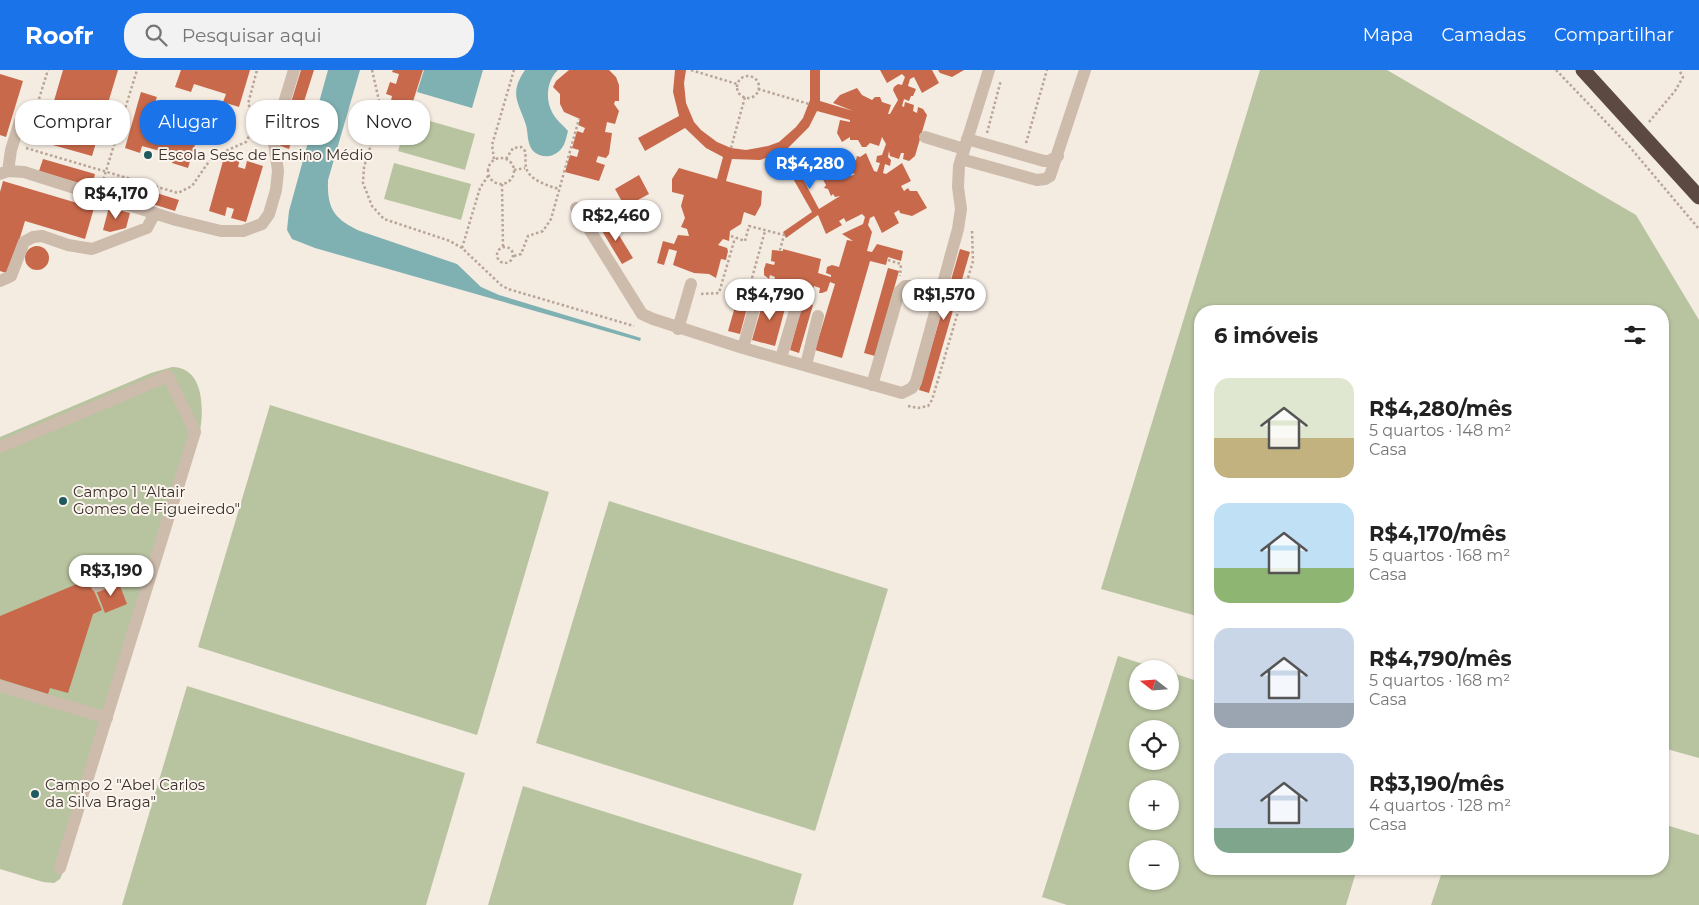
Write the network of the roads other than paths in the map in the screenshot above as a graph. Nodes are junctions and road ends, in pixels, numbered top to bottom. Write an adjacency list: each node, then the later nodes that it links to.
1 (294, 70): 12 (lane)
2 (990, 70): 7 (lane)
3 (1085, 70): 8 (lane)
4 (1583, 70): 10 (highway)
5 (15, 137): 9 (lane)
6 (925, 137): 7 (lane)
7 (964, 149): 8 (lane); 8 (lane); 16 (lane)
8 (1058, 156)
9 (4, 173): 12 (lane)
10 (1699, 197)
11 (576, 208): 19 (lane)
12 (155, 213): 13 (lane)
13 (0, 281)
14 (690, 287): 19 (lane)
15 (760, 287): 20 (lane)
16 (940, 294): 23 (lane); 23 (lane)
17 (798, 301): 21 (lane)
18 (818, 316): 22 (lane)
19 (678, 328): 20 (lane)
20 (743, 348): 21 (lane)
21 (781, 358): 22 (lane)
22 (806, 366): 23 (lane)
23 (872, 385)
24 (0, 447): 25 (lane)
25 (152, 570): 26 (lane); 28 (lane)
26 (97, 586)
27 (0, 686): 28 (lane)
28 (107, 718): 29 (lane)
29 (60, 868)

